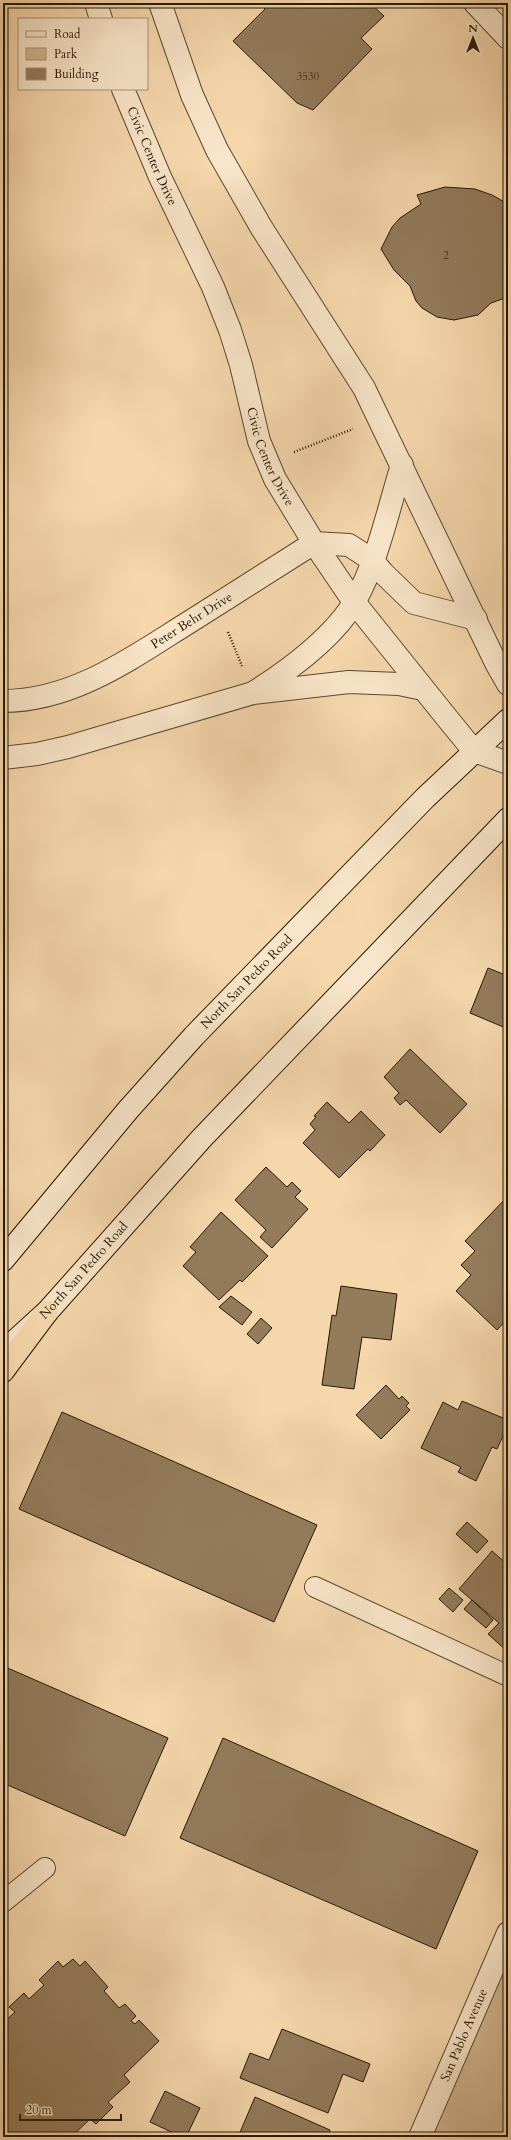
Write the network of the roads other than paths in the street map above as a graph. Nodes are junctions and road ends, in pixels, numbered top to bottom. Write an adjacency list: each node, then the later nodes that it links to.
1 (96, 3): 4 (street)
2 (160, 3): 7 (street)
3 (475, 3): 5 (street)
4 (101, 18)
5 (508, 38)
6 (123, 90): 8 (street, Civic Center Drive)
7 (402, 465): 9 (street); 11 (street)
8 (314, 544): 9 (street); 10 (street, Civic Center Drive); 15 (street, Peter Behr Drive)
9 (372, 560): 10 (street); 11 (street)
10 (354, 602): 13 (street, Civic Center Drive); 14 (street)
11 (476, 620): 12 (street)
12 (508, 684)
13 (423, 689): 14 (street); 17 (street, Civic Center Drive)
14 (253, 693): 18 (street)
15 (3, 700)
16 (508, 720): 17 (street, North San Pedro Road)
17 (474, 751): 19 (street); 21 (street, North San Pedro Road)
18 (3, 758)
19 (508, 763)
20 (508, 819): 22 (street, North San Pedro Road)
21 (3, 1260)
22 (47, 1312): 23 (street, North San Pedro Road); 24 (highway)
23 (3, 1352)
24 (3, 1371)
25 (315, 1587): 26 (lane)
26 (506, 1675)
27 (45, 1868): 28 (lane)
28 (3, 1902)
29 (508, 1933): 30 (street, San Pablo Avenue)
30 (420, 2137)

